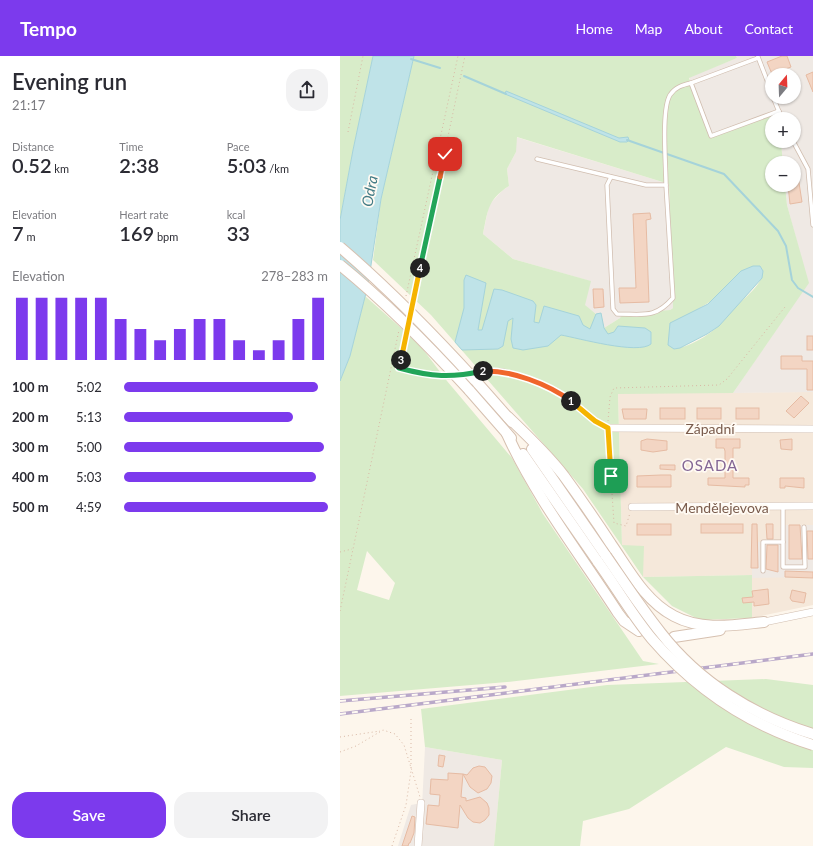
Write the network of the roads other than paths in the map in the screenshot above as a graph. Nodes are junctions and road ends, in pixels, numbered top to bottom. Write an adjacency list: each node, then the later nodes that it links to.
1 (758, 57): 2 (lane); 3 (lane)
2 (765, 75)
3 (691, 82): 5 (lane); 9 (lane)
4 (776, 104): 5 (lane)
5 (779, 111)
6 (797, 148): 10 (lane)
7 (537, 159): 8 (lane)
8 (611, 177): 9 (lane); 9 (lane)
9 (666, 185)
10 (813, 225)
11 (340, 247): 15 (main road, bridge)
12 (340, 265): 18 (main road, bridge)
13 (399, 368): 14 (lane)
14 (527, 379)
15 (508, 416): 24 (main road); 27 (main road)
16 (608, 428): 17 (street, Západní)
17 (813, 429)
18 (507, 434): 24 (main road); 28 (main road)
19 (783, 506): 20 (street, Mendělejevova); 21 (street, Mendělejevova); 23 (lane)
20 (813, 506)
21 (632, 507)
22 (804, 527): 23 (lane)
23 (783, 542): 25 (lane)
24 (602, 559): 30 (main road, bridge); 31 (main road, bridge)
25 (762, 571)
26 (813, 612): 27 (street)
27 (764, 622): 29 (main road)
28 (639, 631)
29 (674, 637)
30 (813, 734)
31 (813, 745)
32 (421, 803): 33 (street)
33 (418, 846)

